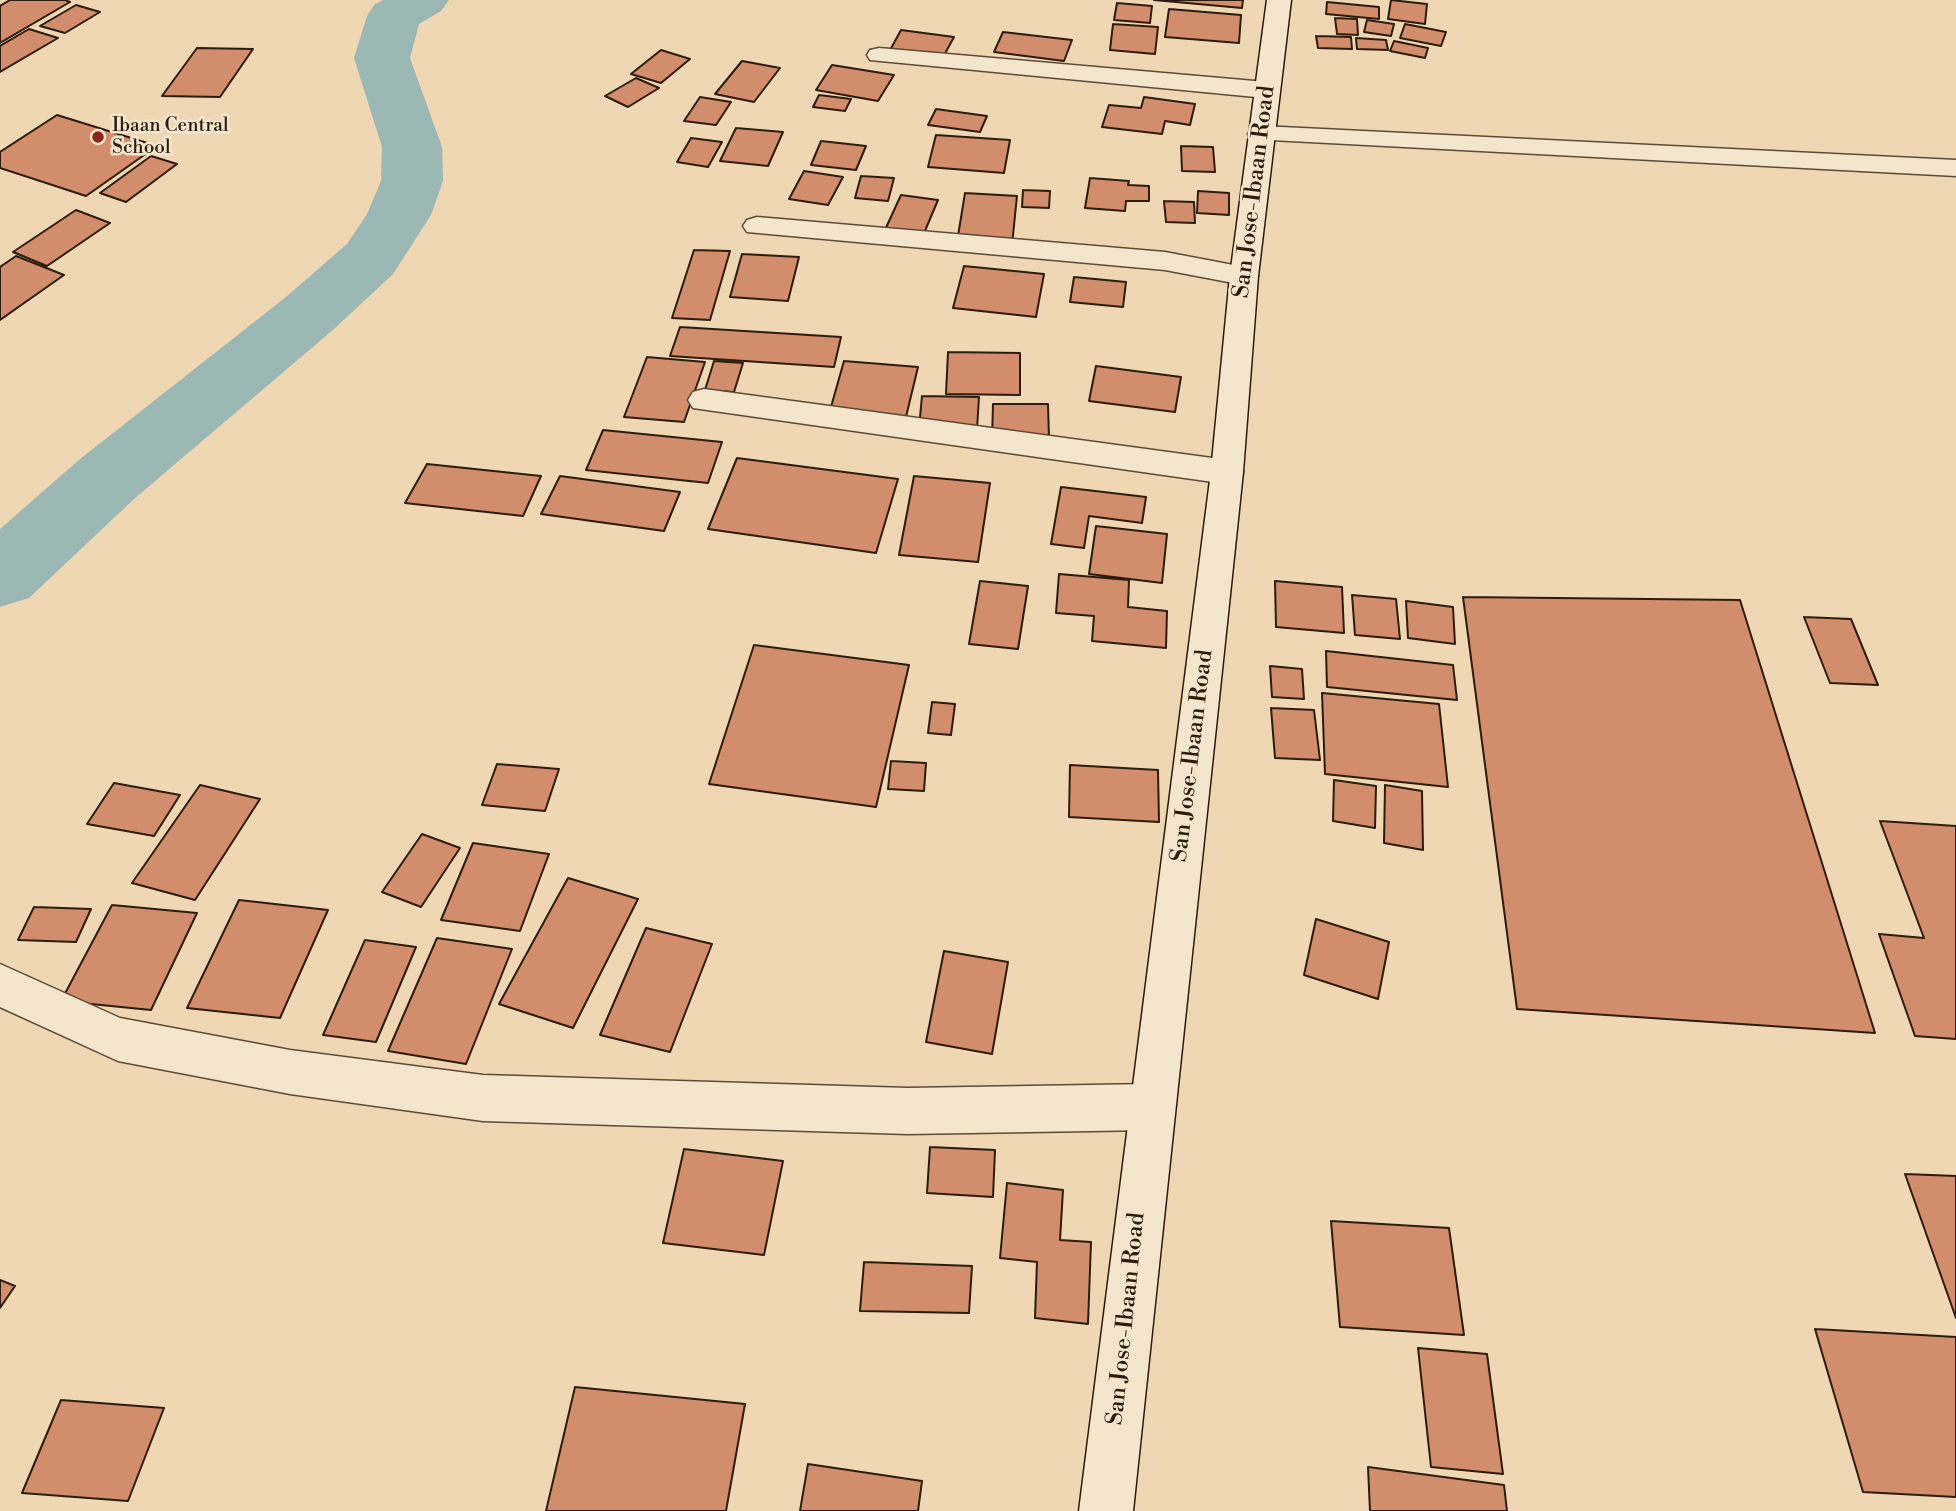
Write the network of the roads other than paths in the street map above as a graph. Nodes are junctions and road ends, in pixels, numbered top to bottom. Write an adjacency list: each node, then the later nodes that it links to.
1 (1279, 0): 3 (street, San Jose-Ibaan Road)
2 (879, 55): 3 (street)
3 (1266, 90): 4 (street, San Jose-Ibaan Road)
4 (1261, 134): 5 (street); 7 (street, San Jose-Ibaan Road)
5 (1956, 168)
6 (757, 226): 7 (street)
7 (1244, 276): 9 (street, San Jose-Ibaan Road)
8 (704, 401): 9 (street)
9 (1227, 472): 11 (street, San Jose-Ibaan Road)
10 (0, 985): 11 (street)
11 (1151, 1107): 12 (street, San Jose-Ibaan Road)
12 (1106, 1511)

